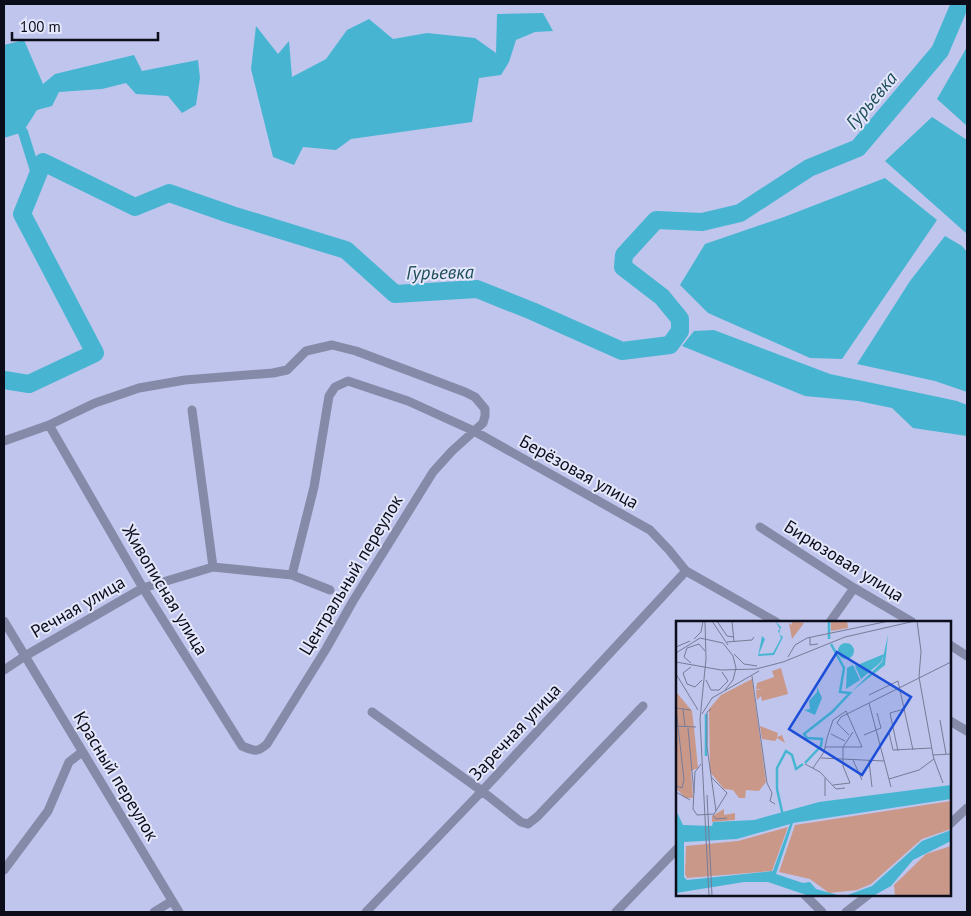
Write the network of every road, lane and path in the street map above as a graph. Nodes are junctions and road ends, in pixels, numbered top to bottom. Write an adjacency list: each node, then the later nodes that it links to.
1 (192, 410): 6 (street)
2 (49, 425): 3 (street); 4 (street); 9 (street, Живописная улица)
3 (474, 431): 7 (street, Берёзовая улица); 8 (street, Берёзовая улица); 24 (street, Центральный переулок)
4 (4, 441)
5 (760, 528): 10 (street, Бирюзовая улица)
6 (213, 567): 8 (street, Центральный переулок); 9 (street, Центральный переулок)
7 (686, 571): 13 (street, Берёзовая улица); 26 (street, Заречная улица)
8 (292, 575): 11 (street, Центральный переулок)
9 (143, 588): 17 (street, Речная улица); 24 (street, Живописная улица)
10 (854, 588): 14 (street); 15 (street, Бирюзовая улица)
11 (330, 590)
12 (4, 621): 17 (street, Красный переулок)
13 (774, 621)
14 (831, 621)
15 (910, 621)
16 (951, 646): 18 (street)
17 (25, 656): 19 (street, Речная улица); 25 (street, Красный переулок)
18 (967, 656)
19 (4, 670)
20 (643, 706): 26 (street)
21 (372, 712): 26 (street)
22 (951, 722): 23 (street)
23 (967, 731)
24 (267, 744)
25 (82, 752): 30 (street); 33 (street, Красный переулок)
26 (482, 791): 36 (street, Заречная улица)
27 (967, 808): 28 (street)
28 (951, 823)
29 (676, 849): 37 (street)
30 (4, 870)
31 (807, 896): 38 (street)
32 (867, 896): 39 (street)
33 (172, 901): 34 (street); 35 (street, Красный переулок)
34 (154, 912)
35 (179, 912)
36 (366, 912)
37 (616, 912)
38 (822, 912)
39 (846, 912)

